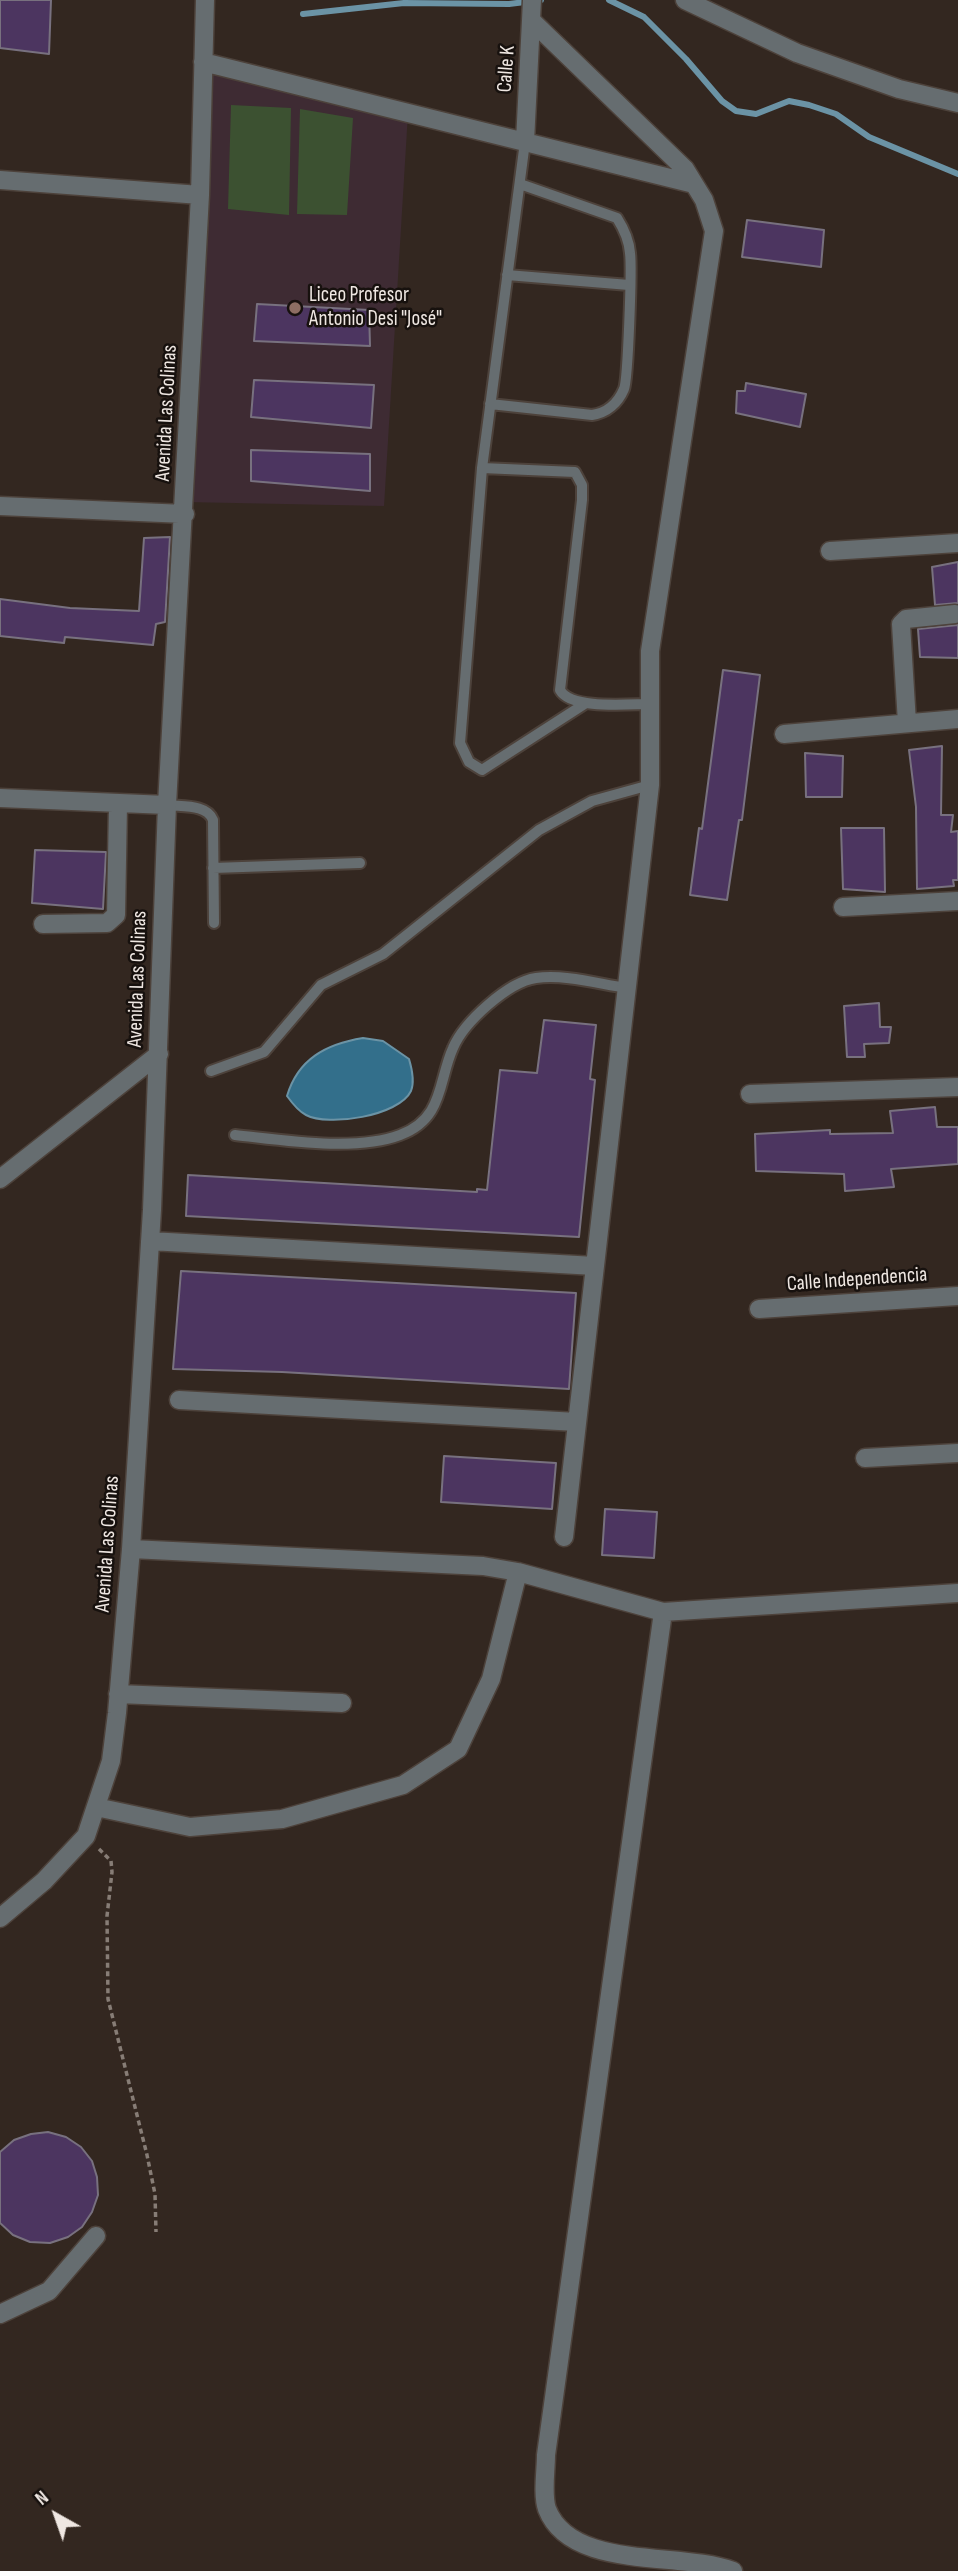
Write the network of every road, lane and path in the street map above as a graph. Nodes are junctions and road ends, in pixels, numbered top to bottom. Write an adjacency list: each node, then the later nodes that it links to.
1 (205, 0): 4 (street, Avenida Las Colinas)
2 (685, 0): 5 (street)
3 (533, 11): 6 (street, Calle K); 9 (street)
4 (203, 62): 6 (street); 10 (street, Avenida Las Colinas)
5 (958, 103)
6 (525, 142): 8 (lane); 9 (street)
7 (0, 180): 10 (street)
8 (520, 184): 11 (lane); 12 (lane)
9 (694, 184): 21 (street)
10 (200, 195): 16 (street, Avenida Las Colinas)
11 (507, 275): 12 (lane); 13 (lane)
12 (629, 285): 13 (lane)
13 (490, 404): 14 (lane)
14 (482, 468): 20 (lane); 20 (lane)
15 (0, 506): 16 (street)
16 (185, 514): 28 (street, Avenida Las Colinas)
17 (958, 543): 18 (street)
18 (830, 551)
19 (955, 614): 23 (street)
20 (586, 703): 21 (lane)
21 (650, 704): 25 (street)
22 (958, 719): 23 (street)
23 (907, 723): 24 (street)
24 (784, 734)
25 (650, 785): 35 (street); 37 (lane)
26 (0, 797): 27 (street)
27 (118, 805): 28 (street); 34 (street)
28 (167, 805): 30 (lane); 36 (street, Avenida Las Colinas)
29 (360, 863): 30 (lane)
30 (213, 868): 33 (lane)
31 (958, 901): 32 (street)
32 (843, 907)
33 (214, 923)
34 (43, 924)
35 (627, 988): 40 (lane); 43 (street)
36 (159, 1054): 41 (street); 42 (street, Avenida Las Colinas)
37 (211, 1071)
38 (958, 1087): 39 (street)
39 (750, 1094)
40 (235, 1135)
41 (0, 1179)
42 (149, 1241): 43 (street); 51 (street, Avenida Las Colinas)
43 (595, 1266): 47 (street)
44 (958, 1296): 45 (street, Calle Independencia)
45 (759, 1309)
46 (179, 1401): 47 (street)
47 (577, 1422): 50 (street)
48 (958, 1453): 49 (street)
49 (864, 1458)
50 (564, 1537)
51 (131, 1549): 52 (street); 55 (street, Avenida Las Colinas)
52 (518, 1572): 54 (street); 57 (street)
53 (958, 1593): 54 (street)
54 (663, 1612): 63 (street)
55 (118, 1695): 56 (street); 57 (street, Avenida Las Colinas)
56 (342, 1703)
57 (96, 1807): 58 (street, Avenida Las Colinas)
58 (86, 1836): 59 (street, Avenida Las Colinas); 60 (path)
59 (0, 1918)
60 (156, 2232)
61 (96, 2236): 62 (street)
62 (0, 2314)
63 (733, 2571)

